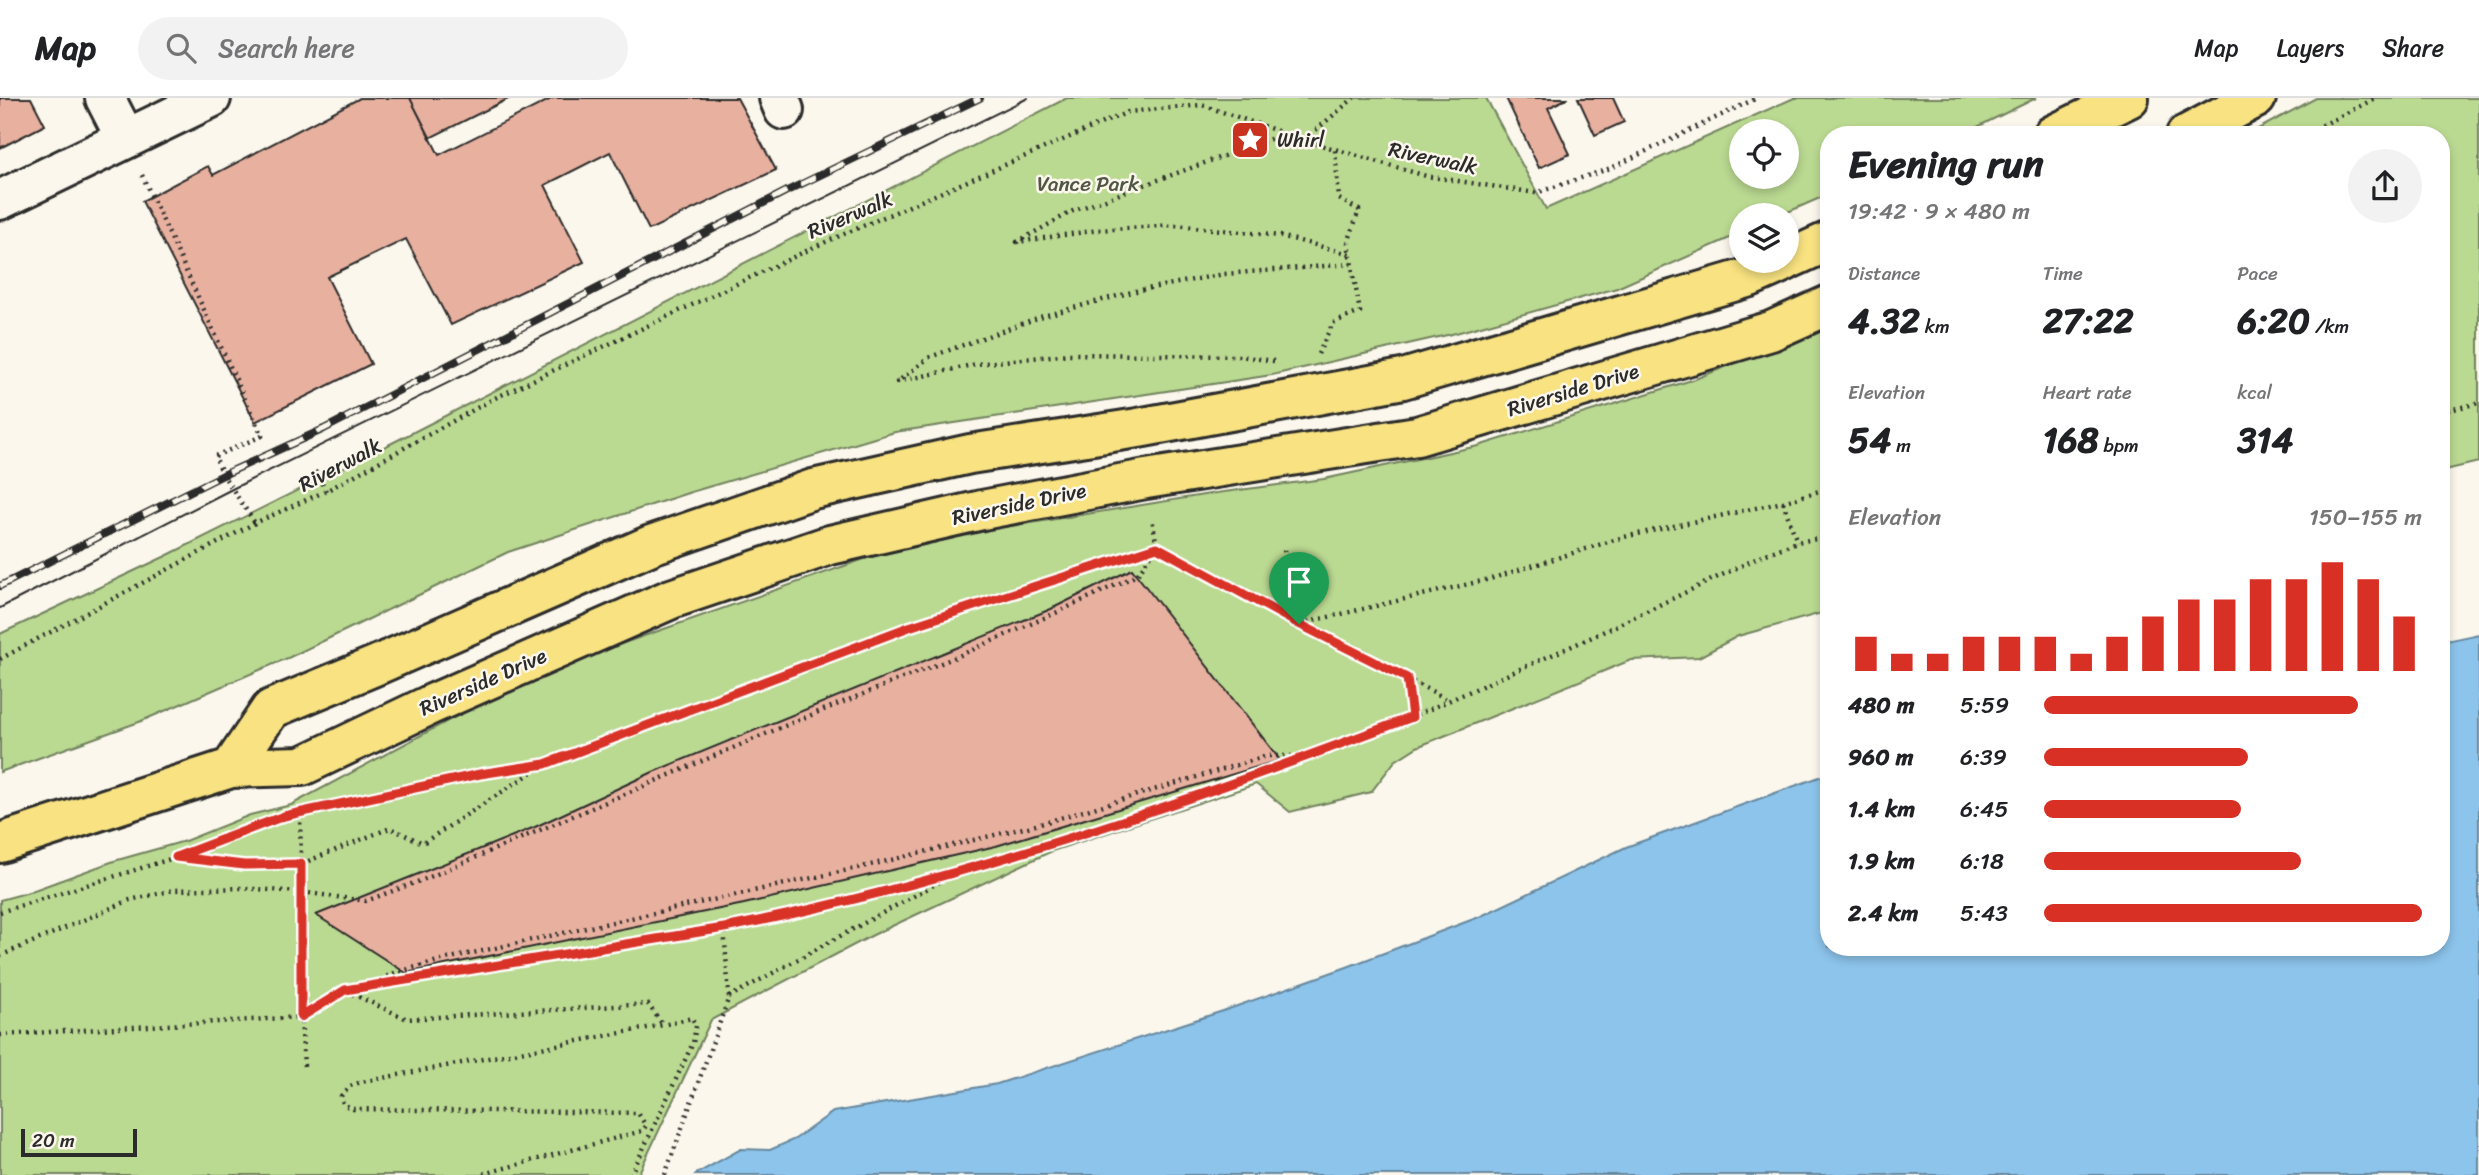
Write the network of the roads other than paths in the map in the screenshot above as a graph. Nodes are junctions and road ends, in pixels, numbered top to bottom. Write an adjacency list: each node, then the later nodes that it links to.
1 (105, 98): 7 (street)
2 (211, 98): 7 (street)
3 (2130, 98): 5 (main road)
4 (2256, 98): 6 (main road)
5 (2072, 126)
6 (2203, 126)
7 (126, 139): 8 (street)
8 (0, 200)
9 (1820, 245): 10 (main road)
10 (1799, 254)
11 (1758, 273): 13 (main road)
12 (1820, 309): 13 (main road, Riverside Drive)
13 (231, 768): 14 (main road, Riverside Drive)
14 (0, 843)

